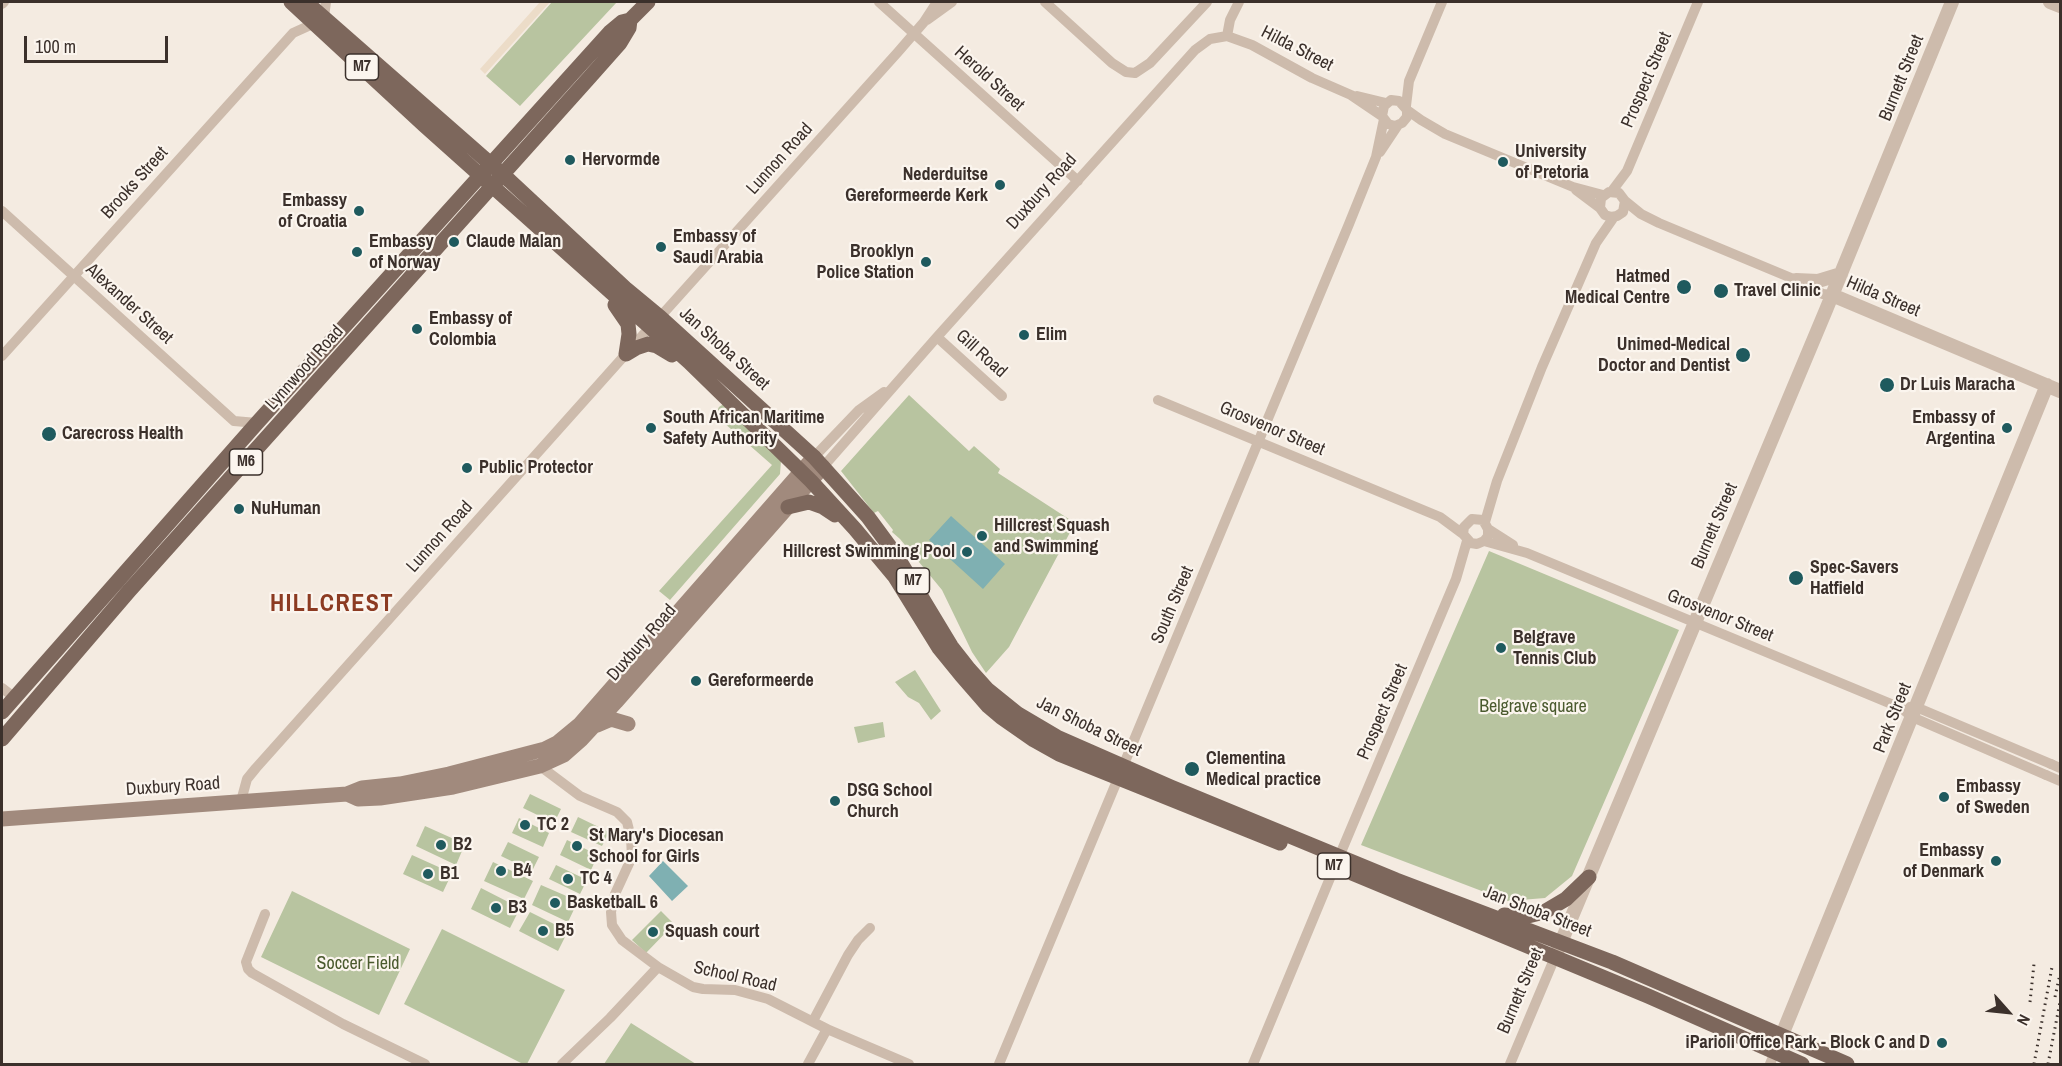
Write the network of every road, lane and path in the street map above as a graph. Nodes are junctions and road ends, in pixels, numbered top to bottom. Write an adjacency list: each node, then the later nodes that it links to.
1 (326, 2): 14 (street)
2 (648, 2): 15 (main road, Lynnwood Road / M6)
3 (879, 2): 18 (street, Herold Street)
4 (937, 2): 16 (street, Lunnon Road)
5 (952, 2): 16 (street, Lunnon Road)
6 (1045, 2): 7 (street)
7 (1207, 2)
8 (1239, 2): 19 (street)
9 (1442, 2): 21 (street)
10 (1698, 2): 30 (street, Prospect Street)
11 (1952, 2): 20 (street, Burnett Street)
12 (1961, 2): 20 (street)
13 (302, 3): 14 (main road, Jan Shoba Street / M7); 17 (street, Brooks Street)
14 (319, 20): 17 (street, Brooks Street); 29 (main road, Jan Shoba Street / M7)
15 (630, 20): 29 (main road, Lynnwood Road / M6); 32 (main road, Lynnwood Road / M6)
16 (924, 22): 18 (street, Lunnon Road)
17 (293, 33): 42 (street, Brooks Street)
18 (914, 34): 31 (street, Herold Street); 46 (street, Lunnon Road)
19 (1227, 36): 22 (street, Hilda Street); 31 (street, Duxbury Road)
20 (1925, 68): 41 (street, Burnett Street)
21 (1409, 81): 23 (street); 24 (street)
22 (1351, 95): 23 (street, Hilda Street); 25 (street, Hilda Street)
23 (1389, 102): 24 (street); 25 (street)
24 (1406, 108): 26 (street); 27 (street)
25 (1383, 118): 26 (street); 28 (street, South Street)
26 (1400, 124): 27 (street); 28 (street, South Street)
27 (1445, 134): 33 (street)
28 (1376, 158): 57 (street, South Street)
29 (485, 170): 32 (main road, Jan Shoba Street / M7); 56 (main road, Lynnwood Road / M6)
30 (1627, 171): 34 (street, Prospect Street); 35 (street, Prospect Street)
31 (1078, 181): 47 (street, Duxbury Road)
32 (498, 182): 44 (main road, Jan Shoba Street / M7); 46 (main road, Jan Shoba Street / M7); 71 (main road, Lynnwood Road / M6)
33 (1573, 187): 34 (street); 36 (street)
34 (1607, 193): 35 (street); 36 (street)
35 (1624, 199): 38 (street); 39 (street, Hilda Street)
36 (1601, 210): 38 (street); 40 (street)
37 (2, 211): 42 (street, Alexander Street)
38 (1617, 216): 39 (street, Hilda Street); 40 (street)
39 (1659, 223): 43 (street, Hilda Street)
40 (1596, 243): 61 (street)
41 (1841, 274): 43 (street); 45 (street, Burnett Street)
42 (73, 276): 49 (street, Brooks Street); 55 (street, Alexander Street)
43 (1796, 280): 45 (street, Hilda Street)
44 (602, 284): 46 (main road, Jan Shoba Street / M7); 48 (main road)
45 (1832, 295): 51 (street, Hilda Street); 69 (street, Burnett Street)
46 (655, 322): 48 (street, Lunnon Road); 50 (main road); 59 (main road, Jan Shoba Street / M7)
47 (937, 337): 53 (street, Gill Road); 59 (street, Duxbury Road)
48 (626, 354): 50 (main road); 86 (street, Lunnon Road)
49 (2, 356)
50 (691, 364): 60 (main road, Jan Shoba Street / M7)
51 (2047, 385): 52 (street, Hilda Street); 75 (street, Park Street)
52 (2061, 391)
53 (1002, 396)
54 (1158, 400): 57 (street, Grosvenor Street)
55 (234, 421): 56 (street); 58 (street)
56 (257, 423): 58 (main road, Lynnwood Road / M6)
57 (1258, 442): 63 (street, Grosvenor Street); 83 (street, South Street)
58 (239, 444): 73 (main road, Lynnwood Road / M6)
59 (819, 462): 60 (main road, Duxbury Road); 83 (main road, Jan Shoba Street / M7)
60 (806, 476): 62 (main road, Duxbury Road); 66 (main road, Jan Shoba Street / M7); 70 (main road, Duxbury Road)
61 (1497, 481): 64 (street); 65 (street)
62 (788, 507): 66 (main road); 74 (main road, Duxbury Road)
63 (1440, 517): 64 (street, Grosvenor Street); 67 (street, Grosvenor Street)
64 (1470, 520): 65 (street); 67 (street)
65 (1487, 526): 67 (street); 68 (street, Grosvenor Street)
66 (855, 529): 83 (main road, Jan Shoba Street / M7)
67 (1473, 540): 68 (street, Grosvenor Street); 88 (street, Prospect Street)
68 (1527, 553): 69 (street, Grosvenor Street)
69 (1694, 624): 75 (street, Grosvenor Street); 89 (street, Burnett Street)
70 (638, 658): 74 (main road); 79 (main road, Duxbury Road)
71 (48, 685): 73 (main road); 80 (main road, Lynnwood Road / M6)
72 (2, 688): 73 (street)
73 (15, 698): 76 (main road, Lynnwood Road / M6)
74 (616, 702): 78 (main road, Duxbury Road); 79 (main road)
75 (1910, 710): 82 (street, Grosvenor Street); 97 (street, Park Street)
76 (2, 712)
77 (628, 724): 78 (main road)
78 (595, 726): 81 (main road, Duxbury Road)
79 (570, 733): 85 (main road, Duxbury Road)
80 (2, 739)
81 (540, 765): 85 (main road, Duxbury Road); 94 (street, School Road)
82 (2053, 769): 84 (street, Grosvenor Street, bridge)
83 (1121, 772): 88 (main road, Jan Shoba Street / M7); 103 (street, South Street)
84 (2061, 781)
85 (347, 794): 86 (main road, Duxbury Road)
86 (241, 801): 87 (main road, Duxbury Road)
87 (2, 819)
88 (1337, 862): 90 (main road, Jan Shoba Street / M7); 93 (main road, Jan Shoba Street / M7); 104 (street, Prospect Street)
89 (1589, 877): 90 (main road); 93 (street, Burnett Street)
90 (1480, 911): 93 (main road, Jan Shoba Street / M7)
91 (264, 915): 99 (street)
92 (870, 928): 95 (street)
93 (1558, 950): 97 (main road, Jan Shoba Street / M7); 98 (main road, Jan Shoba Street / M7); 105 (street, Burnett Street)
94 (658, 967): 95 (street, School Road); 100 (street)
95 (813, 1021): 96 (street, School Road)
96 (827, 1029): 101 (street); 102 (street, School Road)
97 (1782, 1035): 98 (street, Park Street); 107 (main road, Jan Shoba Street / M7)
98 (1772, 1058): 106 (main road, M7)
99 (425, 1065)
100 (562, 1065)
101 (808, 1065)
102 (909, 1065)
103 (999, 1065)
104 (1252, 1065)
105 (1510, 1065)
106 (1802, 1065)
107 (1847, 1065)

